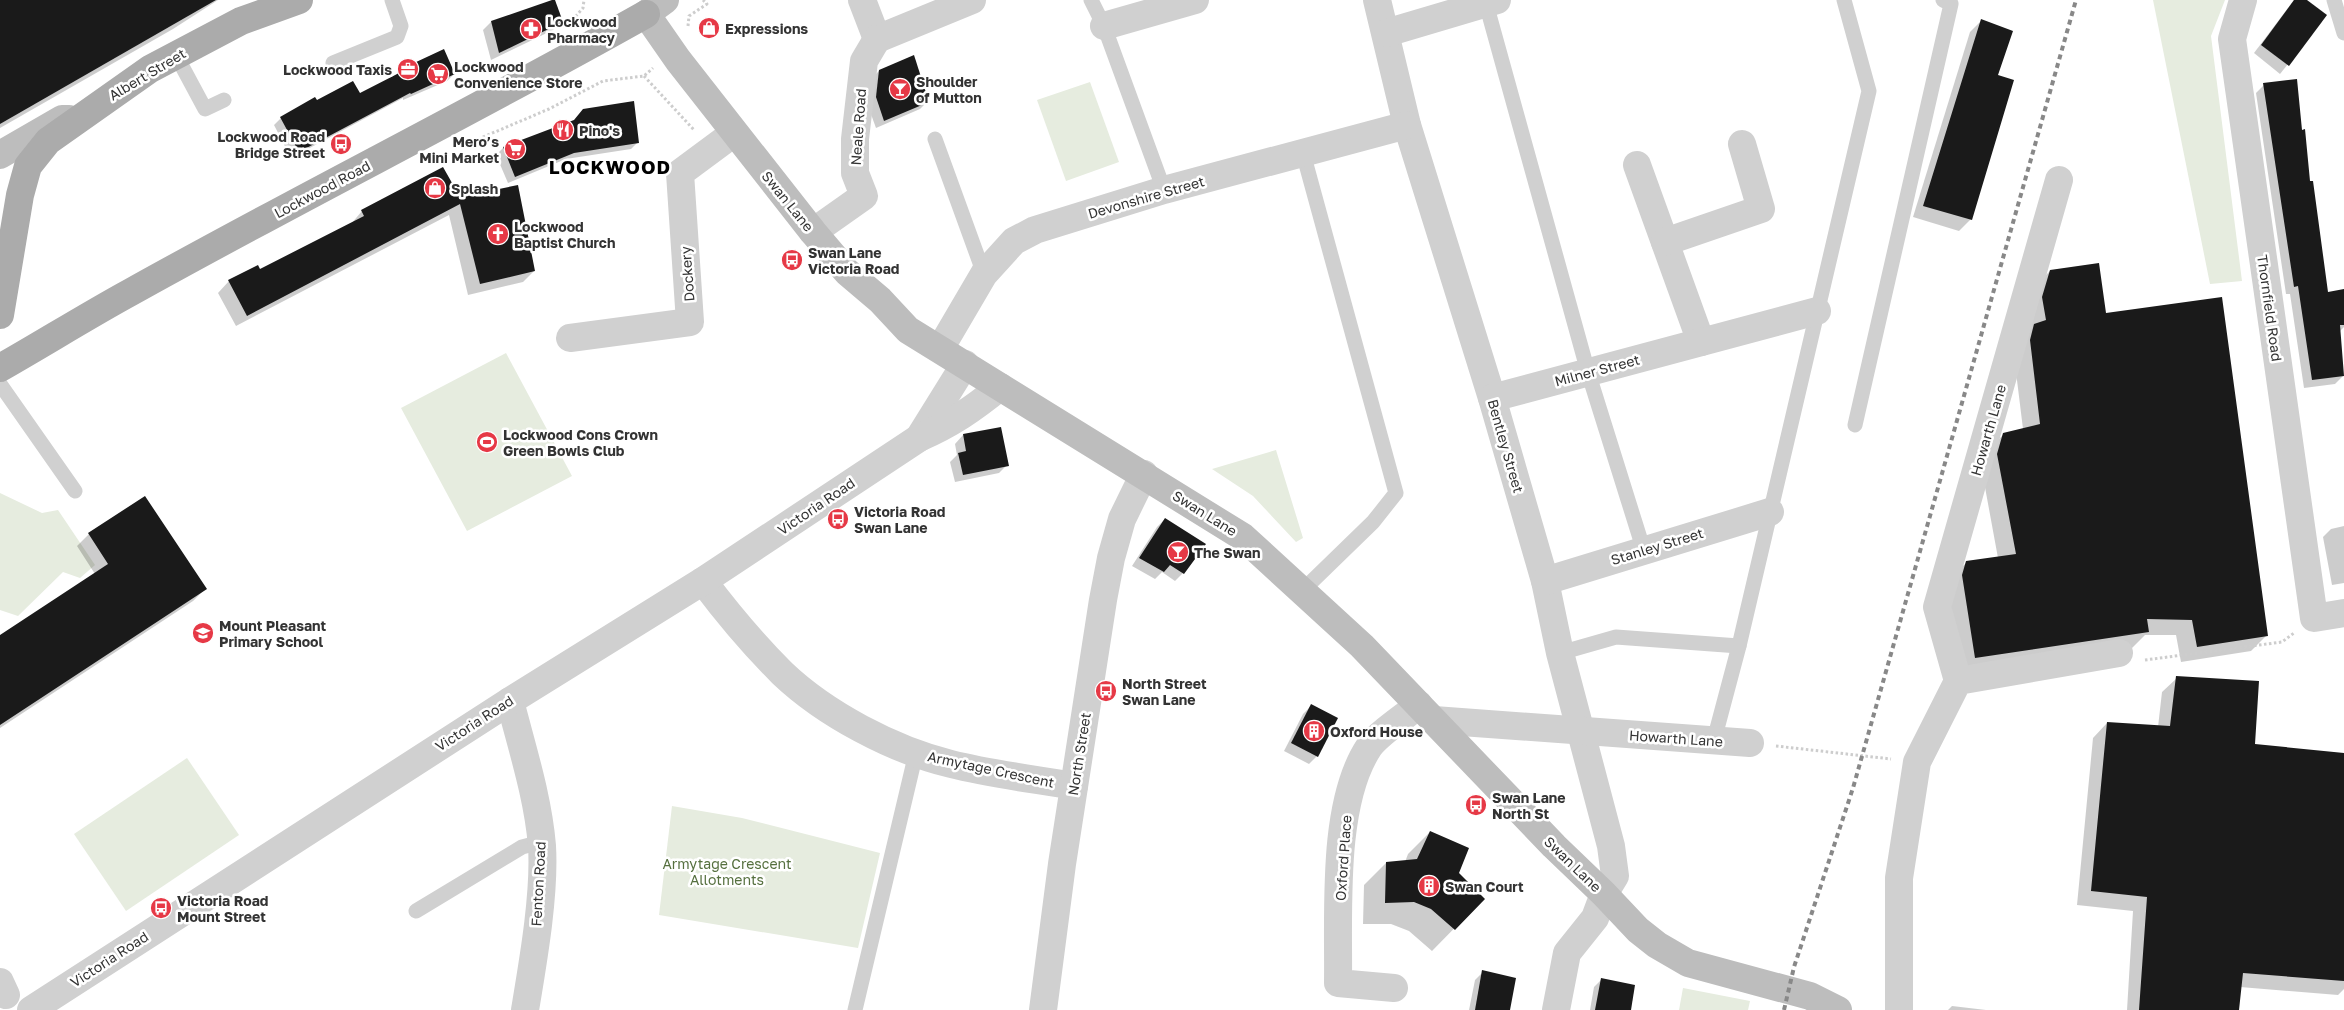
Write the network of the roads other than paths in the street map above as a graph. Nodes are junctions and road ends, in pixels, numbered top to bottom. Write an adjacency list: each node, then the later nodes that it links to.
1 (299, 0): 18 (main road, Albert Street)
2 (392, 0): 19 (lane)
3 (862, 0): 17 (street)
4 (972, 0): 17 (street)
5 (1091, 0): 14 (lane)
6 (1195, 0): 14 (street)
7 (1376, 0): 15 (street, Bentley Street)
8 (1844, 0): 34 (lane)
9 (1943, 0): 45 (lane)
10 (2243, 0): 54 (street, Thornfield Road)
11 (2334, 0): 16 (lane)
12 (1489, 1): 15 (street); 41 (lane)
13 (647, 3): 23 (street, Swan Lane); 40 (main road, Lockwood Road)
14 (1104, 26): 30 (lane)
15 (1386, 33): 22 (street, Bentley Street)
16 (2344, 33)
17 (877, 39): 31 (street, Neale Road)
18 (176, 55): 20 (lane); 21 (main road, Albert Street)
19 (333, 63)
20 (224, 100)
21 (78, 118): 27 (street, Albert Street); 35 (main road)
22 (1408, 125): 26 (street, Devonshire Street); 44 (street, Bentley Street)
23 (734, 133): 31 (street, Swan Lane); 36 (street, Dockery)
24 (934, 139): 33 (lane)
25 (1742, 144): 32 (street)
26 (1303, 154): 30 (street, Devonshire Street); 53 (lane)
27 (0, 155)
28 (1637, 165): 32 (street)
29 (2059, 180): 58 (street, Howarth Lane)
30 (1164, 190): 33 (street, Devonshire Street)
31 (812, 232): 38 (street, Swan Lane)
32 (1665, 242): 37 (street)
33 (984, 274): 38 (street, Devonshire Street)
34 (1818, 311): 37 (street, Milner Street); 49 (lane)
35 (0, 315)
36 (570, 338)
37 (1701, 342): 41 (street, Milner Street)
38 (940, 349): 39 (street, Swan Lane)
39 (965, 364): 43 (street, Swan Lane); 46 (street, Victoria Road)
40 (0, 368)
41 (1588, 372): 44 (street, Milner Street); 50 (lane)
42 (0, 384): 48 (lane)
43 (1000, 387): 46 (street, Victoria Road); 47 (street, Swan Lane)
44 (1492, 398): 52 (street, Bentley Street)
45 (1855, 425)
46 (919, 438): 51 (street, Victoria Road)
47 (1144, 474): 53 (street, Swan Lane); 65 (street, North Street)
48 (75, 491)
49 (1770, 512): 50 (street, Stanley Street); 55 (lane)
50 (1644, 551): 52 (street, Stanley Street)
51 (703, 581): 59 (street, Victoria Road); 64 (street, Armytage Crescent)
52 (1544, 581): 56 (street, Bentley Street)
53 (1302, 591): 60 (street, Swan Lane)
54 (2344, 613)
55 (1739, 646): 56 (lane); 62 (lane)
56 (1560, 653): 61 (street, Bentley Street)
57 (2119, 653): 58 (street)
58 (1958, 681): 76 (street)
59 (510, 701): 66 (street, Fenton Road); 70 (street, Victoria Road)
60 (1426, 713): 61 (street, Howarth Lane); 67 (street, Swan Lane); 69 (street, Oxford Place)
61 (1581, 732): 62 (street, Howarth Lane); 67 (street, Bentley Street)
62 (1714, 740): 63 (street, Howarth Lane)
63 (1750, 743)
64 (916, 753): 65 (street, Armytage Crescent); 72 (lane)
65 (1074, 786): 73 (street, North Street)
66 (541, 842): 68 (lane); 71 (street, Fenton Road)
67 (1604, 894): 74 (street, Bentley Street); 75 (street, Swan Lane)
68 (416, 911)
69 (1394, 988)
70 (30, 1010)
71 (525, 1010)
72 (855, 1010)
73 (1043, 1010)
74 (1556, 1010)
75 (1838, 1010)
76 (1899, 1010)

